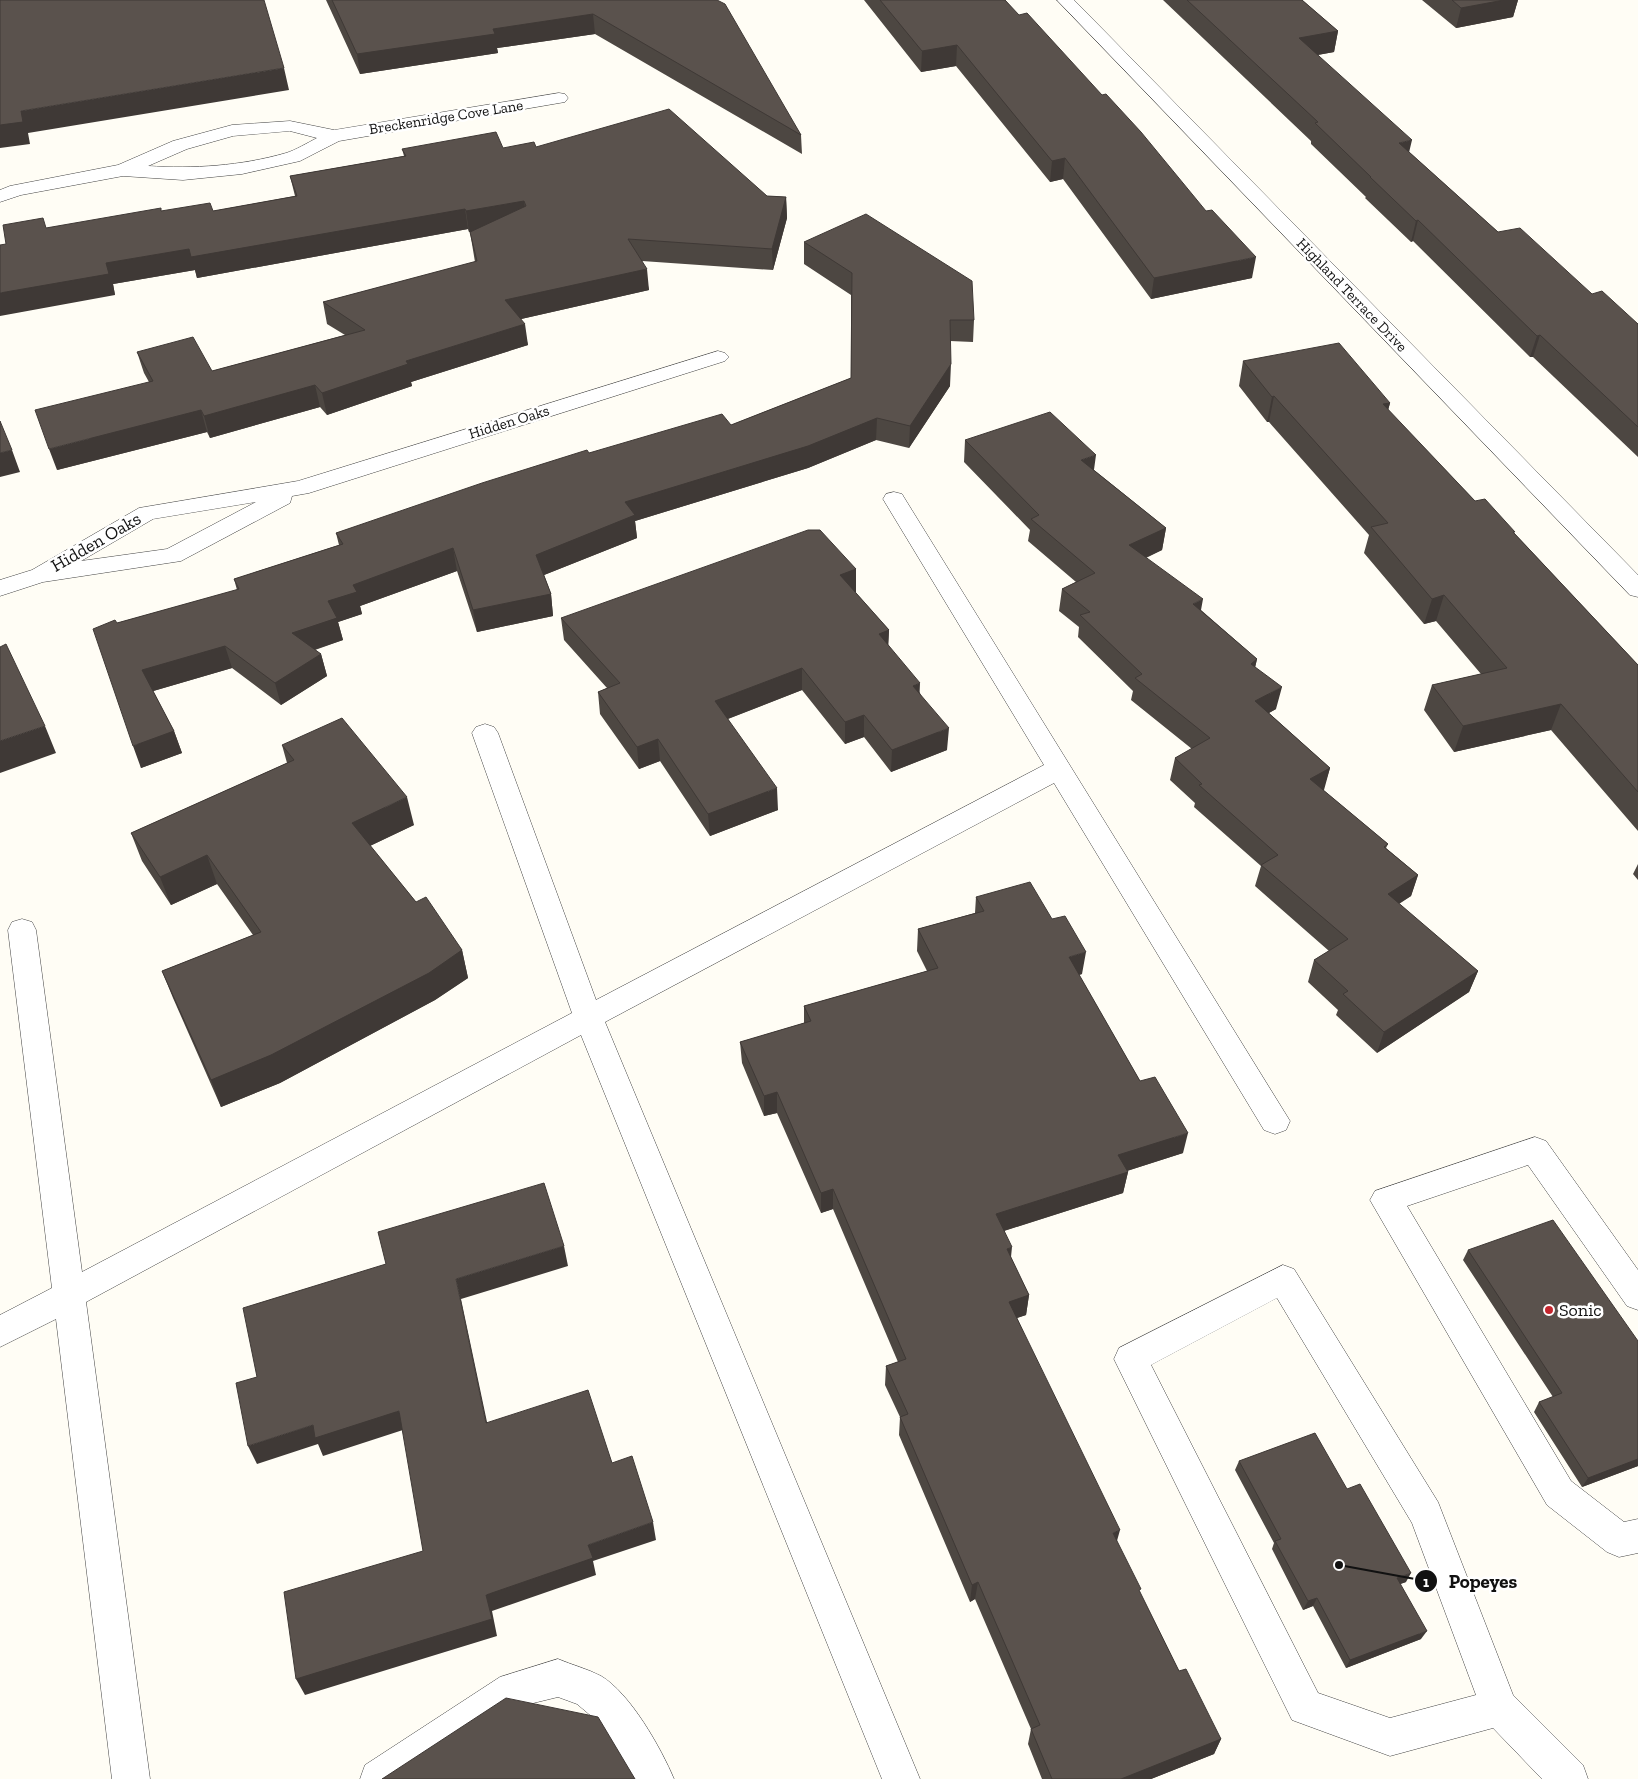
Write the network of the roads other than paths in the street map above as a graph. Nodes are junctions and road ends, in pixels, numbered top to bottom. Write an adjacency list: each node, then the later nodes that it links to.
1 (1065, 0): 11 (street, Highland Terrace Drive)
2 (559, 98): 3 (street, Breckenridge Cove Lane)
3 (334, 136): 4 (street, Breckenridge Cove Lane); 4 (street, Breckenridge Cove Lane)
4 (123, 170): 5 (street, Breckenridge Cove Lane)
5 (0, 196)
6 (718, 357): 7 (street, Hidden Oaks)
7 (301, 488): 9 (street, Hidden Oaks); 9 (street, Hidden Oaks)
8 (894, 499): 13 (street)
9 (40, 575): 10 (street, Hidden Oaks)
10 (0, 588)
11 (1638, 589)
12 (485, 733): 15 (street)
13 (1060, 768): 15 (street); 16 (street)
14 (22, 930): 17 (street)
15 (588, 1017): 17 (street); 25 (street)
16 (1275, 1121)
17 (69, 1295): 19 (street); 22 (street)
18 (1638, 1296): 20 (street)
19 (0, 1332)
20 (1638, 1536)
21 (1499, 1708): 21 (street); 26 (street)
22 (131, 1779)
23 (378, 1779): 24 (street)
24 (655, 1779)
25 (901, 1779)
26 (1569, 1779)

